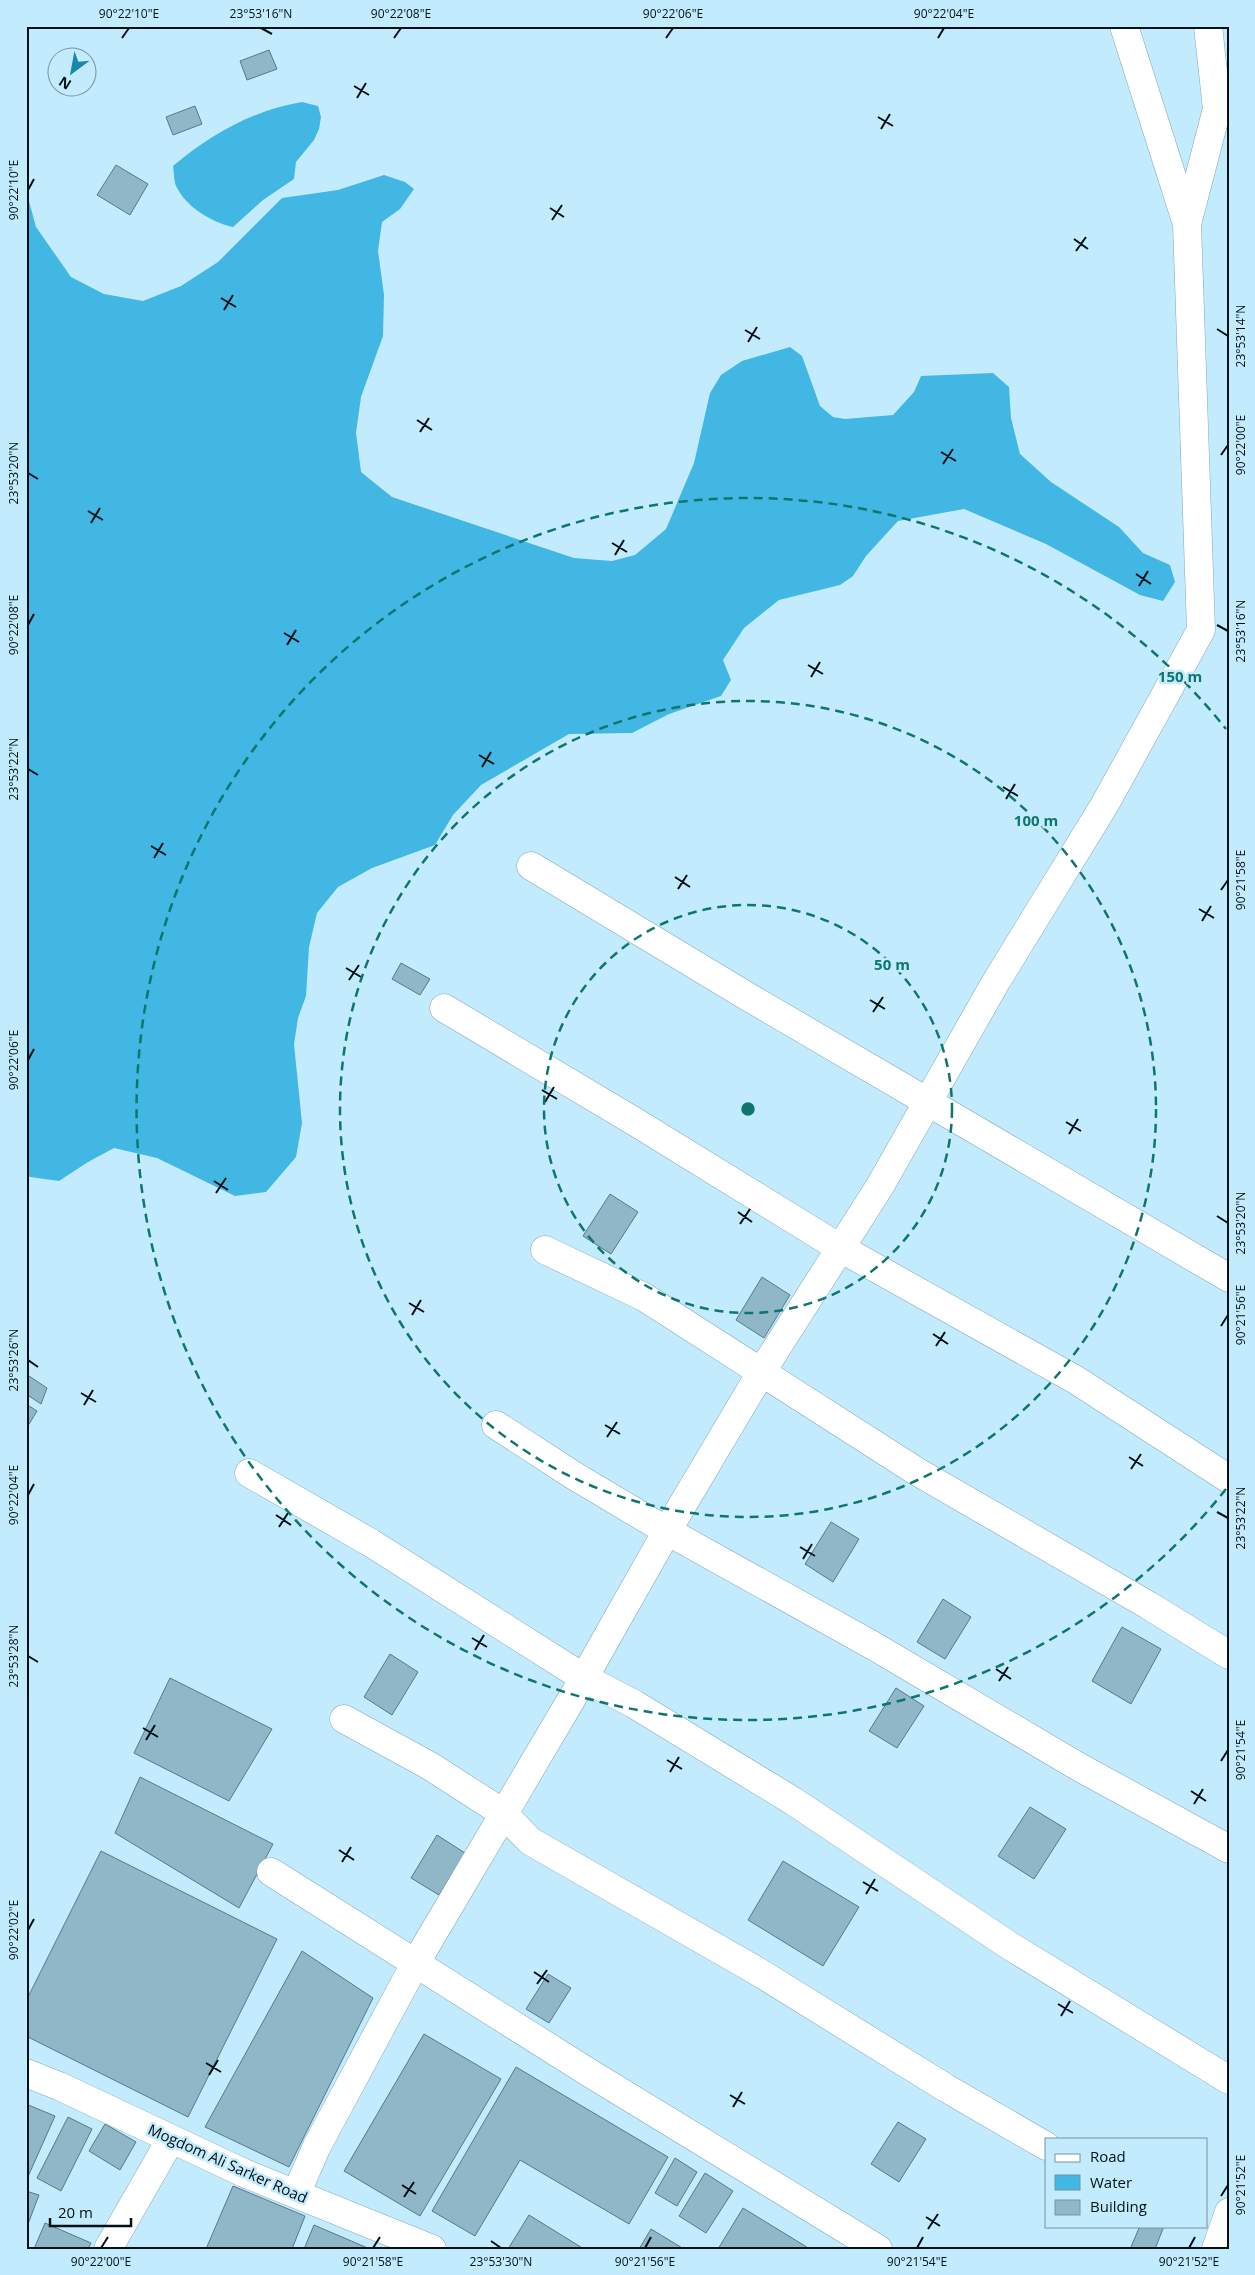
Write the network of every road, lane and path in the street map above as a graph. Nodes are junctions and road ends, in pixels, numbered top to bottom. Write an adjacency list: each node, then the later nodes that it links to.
1 (1124, 26): 3 (street)
2 (1208, 26): 3 (street)
3 (1186, 224): 6 (street)
4 (531, 866): 6 (street)
5 (444, 1008): 7 (street)
6 (929, 1101): 7 (street); 9 (street)
7 (840, 1248): 10 (street); 13 (street)
8 (544, 1250): 10 (street)
9 (1229, 1278)
10 (762, 1371): 14 (street); 15 (street)
11 (496, 1425): 14 (street)
12 (249, 1473): 16 (street)
13 (1229, 1479)
14 (667, 1531): 16 (street); 19 (street)
15 (1229, 1655)
16 (584, 1678): 18 (street); 23 (street)
17 (344, 1718): 18 (street)
18 (503, 1813): 21 (street); 25 (street)
19 (1229, 1849)
20 (271, 1872): 21 (street)
21 (415, 1964): 26 (street); 30 (street)
22 (26, 2073): 24 (street, Mogdom Ali Sarker Road)
23 (1229, 2080)
24 (171, 2139): 26 (street, Mogdom Ali Sarker Road); 28 (street)
25 (1045, 2145)
26 (296, 2194): 29 (street, Mogdom Ali Sarker Road)
27 (1229, 2212): 31 (street)
28 (108, 2249)
29 (432, 2249)
30 (878, 2249)
31 (1216, 2249)

